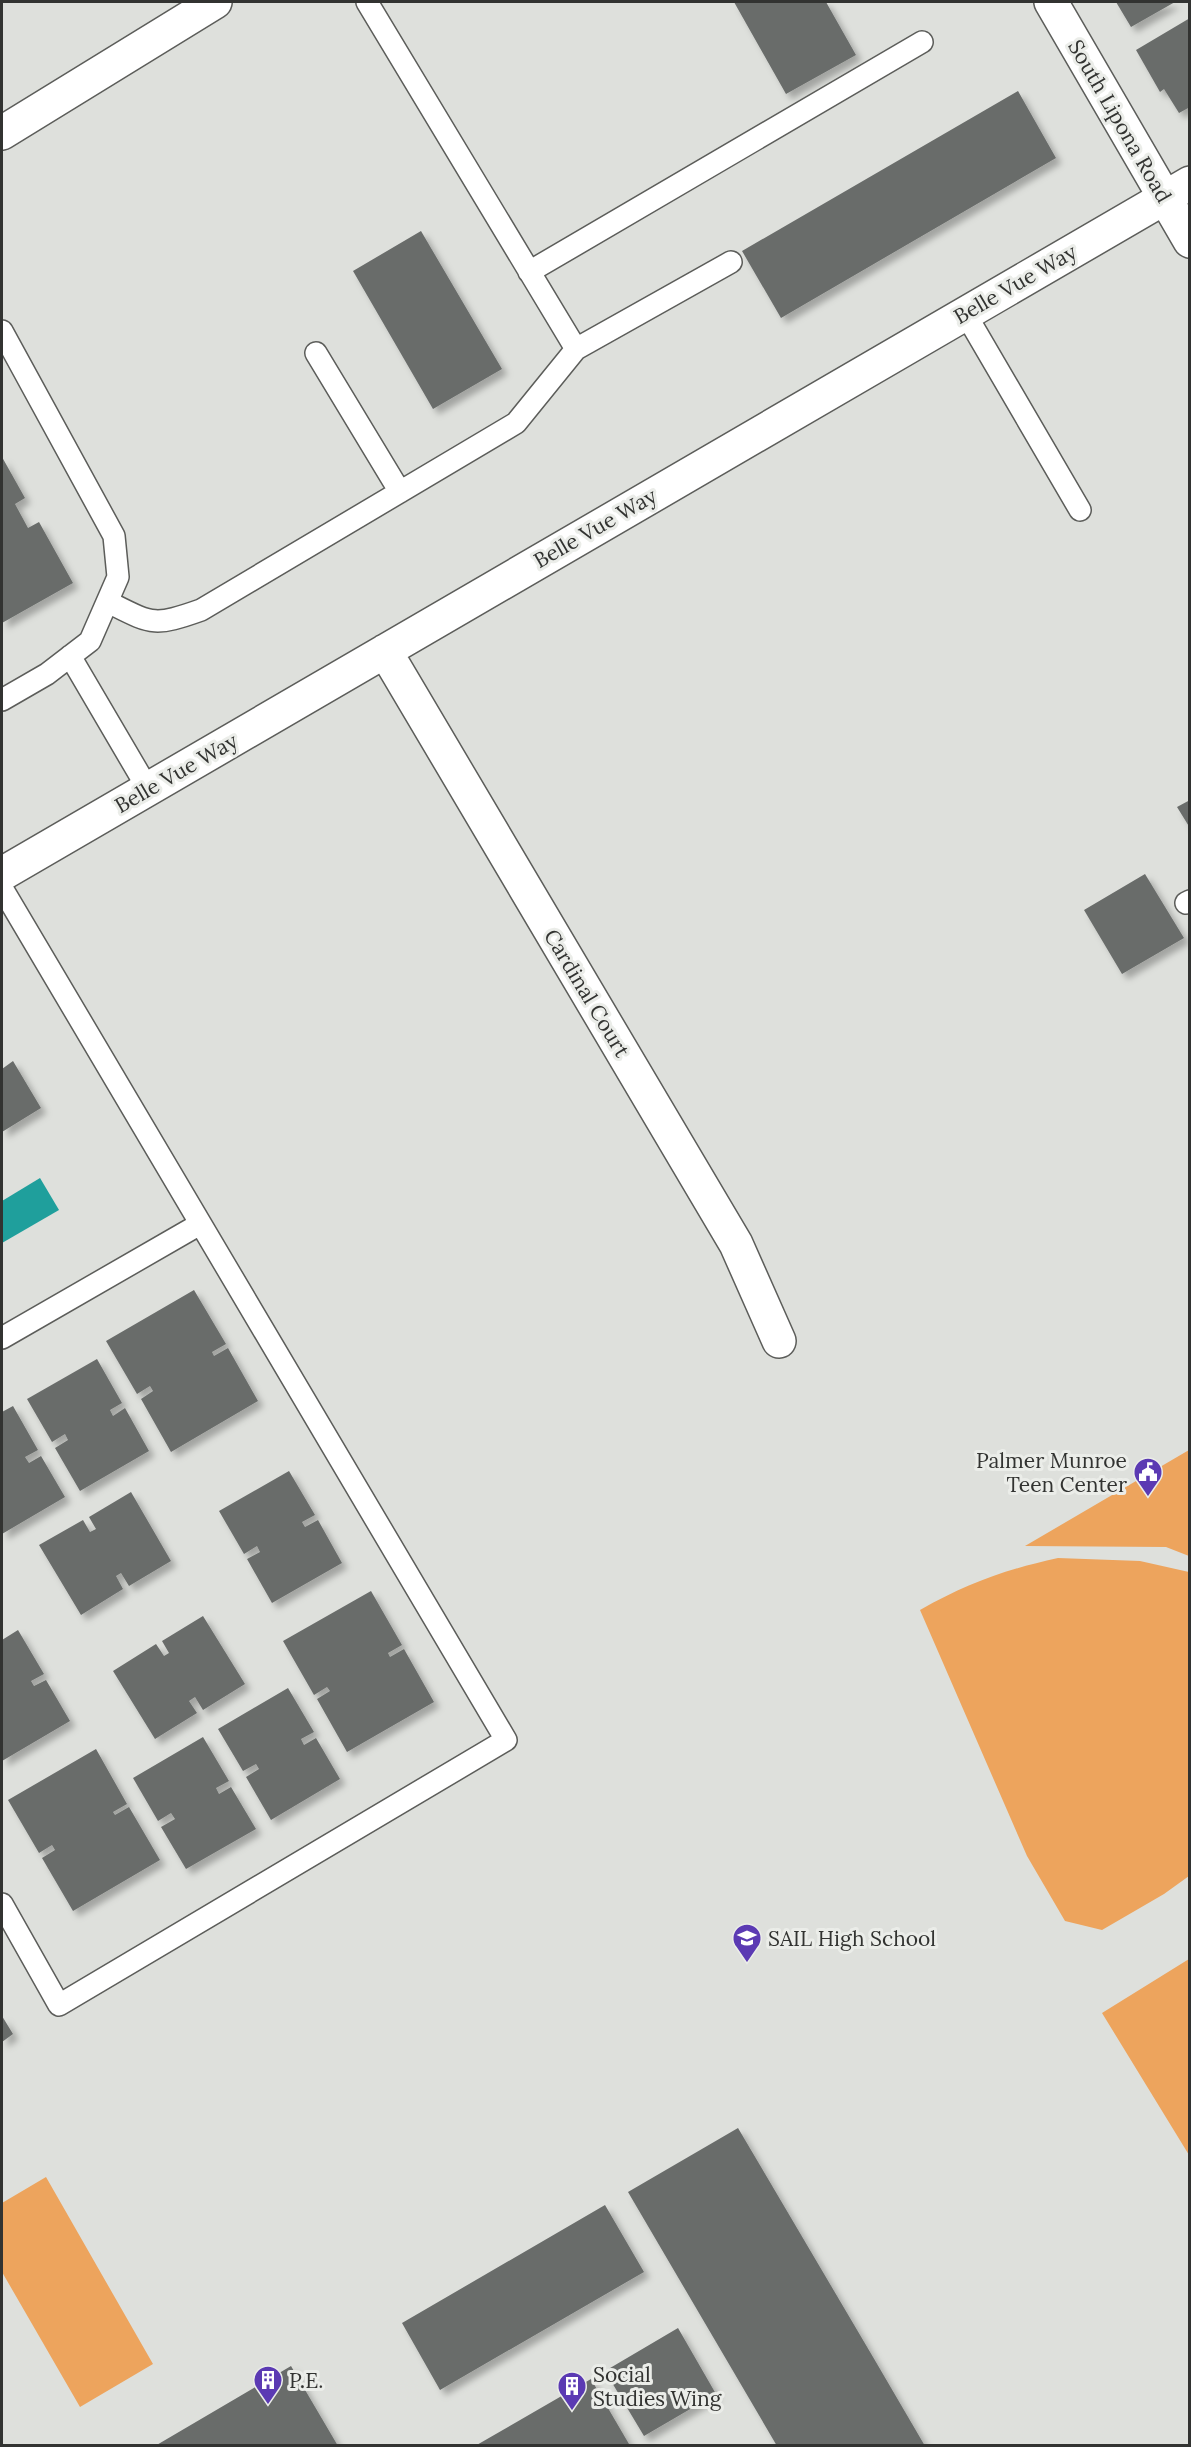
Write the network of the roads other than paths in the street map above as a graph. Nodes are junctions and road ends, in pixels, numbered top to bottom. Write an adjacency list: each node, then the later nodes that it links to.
1 (215, 2): 5 (street)
2 (367, 2): 9 (lane)
3 (1051, 2): 6 (street, South Lipona Road)
4 (922, 42): 9 (lane)
5 (2, 133)
6 (1177, 190): 7 (street, South Lipona Road); 10 (street, Belle Vue Way)
7 (1190, 241)
8 (730, 262): 12 (lane)
9 (529, 272): 12 (lane)
10 (965, 313): 15 (lane); 17 (street, Belle Vue Way)
11 (3, 339): 16 (lane)
12 (576, 349): 14 (lane)
13 (316, 353): 14 (lane)
14 (400, 492): 16 (lane)
15 (1080, 510)
16 (108, 602): 18 (lane)
17 (385, 651): 20 (street, Belle Vue Way); 25 (street, Cardinal Court)
18 (70, 656): 19 (lane); 20 (lane)
19 (2, 700)
20 (148, 789): 21 (street, Belle Vue Way)
21 (2, 874)
22 (2, 888): 23 (lane)
23 (200, 1224): 24 (lane); 26 (lane)
24 (2, 1338)
25 (779, 1341)
26 (2, 1904)

